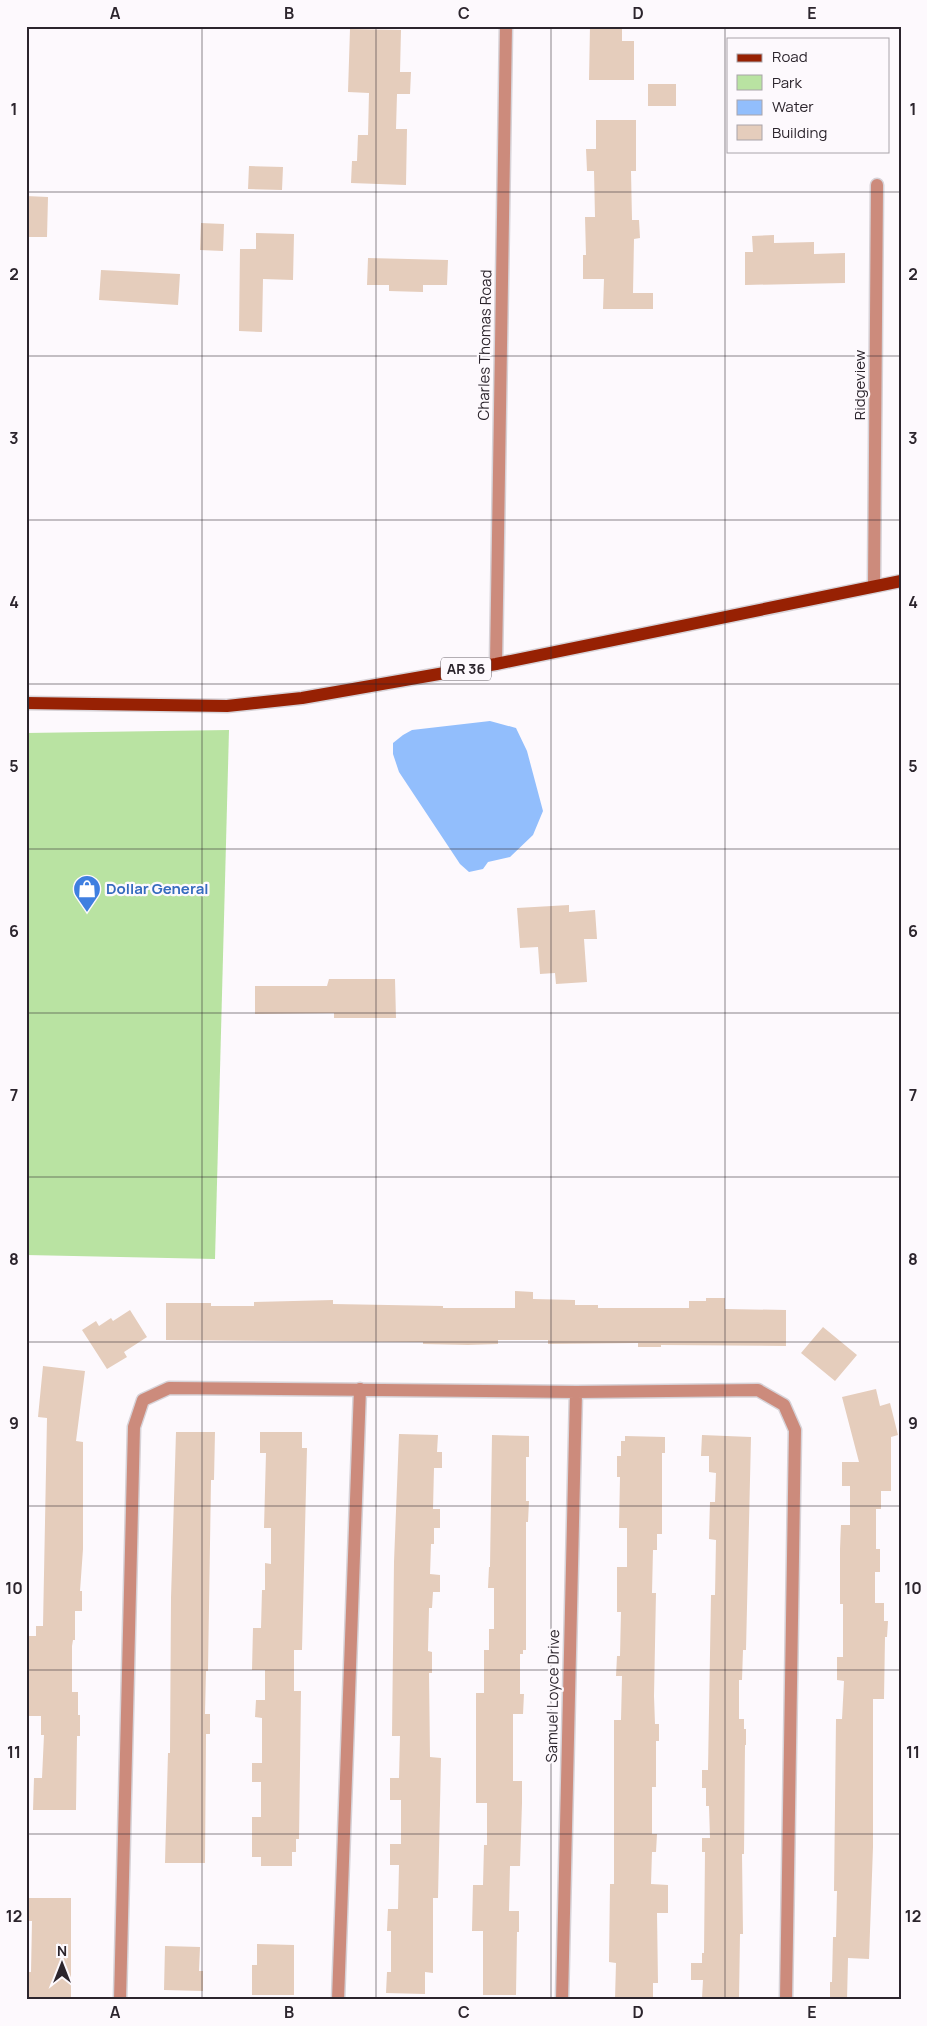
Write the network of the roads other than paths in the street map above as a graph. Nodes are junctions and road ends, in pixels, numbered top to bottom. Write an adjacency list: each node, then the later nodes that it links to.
1 (506, 26): 5 (street, Charles Thomas Road)
2 (877, 185): 4 (street, Ridgeview)
3 (901, 581): 4 (main road, AR 36)
4 (874, 586): 5 (main road, AR 36)
5 (496, 664): 6 (main road, AR 36)
6 (26, 703)
7 (360, 1389): 8 (street); 9 (street); 10 (street)
8 (576, 1392): 11 (street, Samuel Loyce Drive); 12 (street)
9 (120, 2000)
10 (338, 2000)
11 (562, 2000)
12 (786, 2000)

